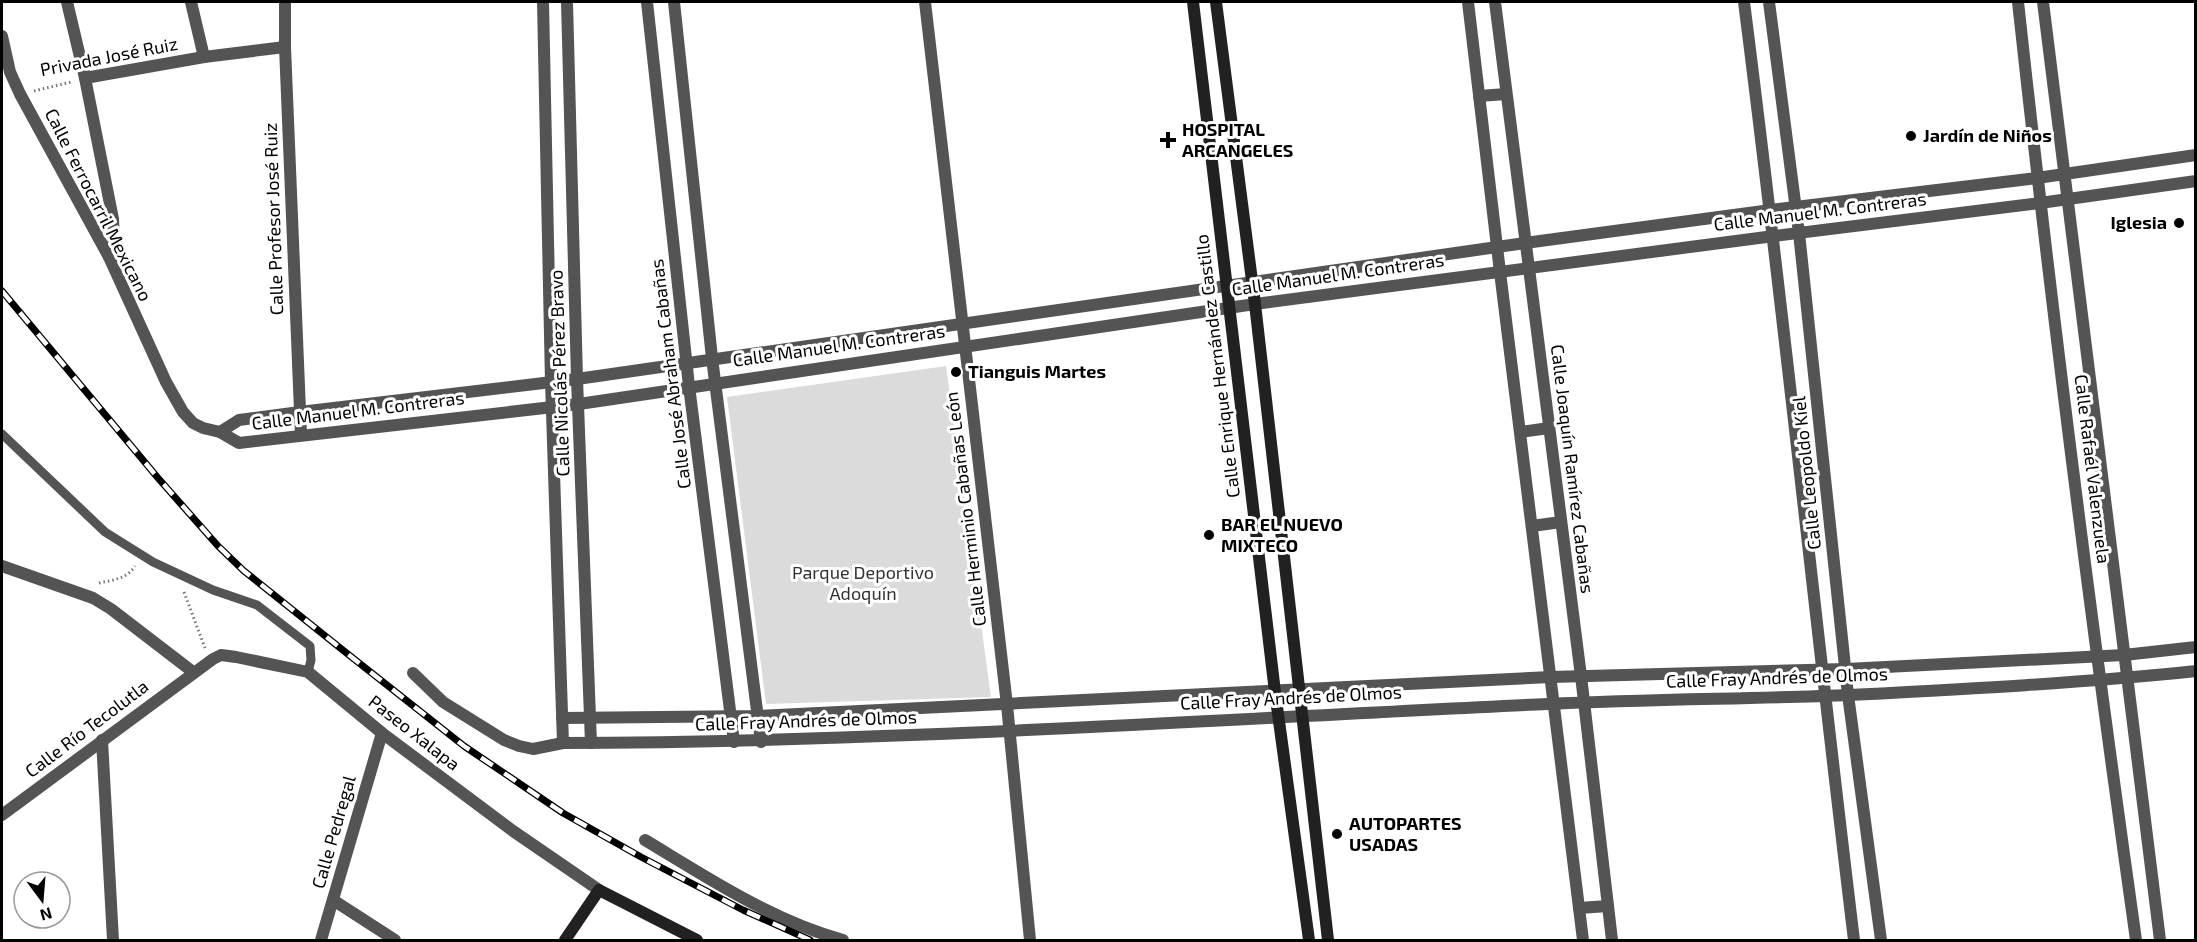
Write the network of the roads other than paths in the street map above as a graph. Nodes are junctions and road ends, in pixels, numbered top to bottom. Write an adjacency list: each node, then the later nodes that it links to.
1 (67, 2): 20 (street)
2 (191, 2): 19 (street, Privada José Ruiz)
3 (285, 2): 18 (street, Calle Profesor José Ruiz)
4 (543, 2): 47 (street, Calle Nicolás Pérez Bravo)
5 (567, 2): 46 (street, Calle Nicolás Pérez Bravo)
6 (646, 2): 45 (street, Calle José Abraham Cabañas)
7 (674, 2): 44 (street)
8 (925, 2): 42 (street, Calle Herminio Cabañas León)
9 (1192, 2): 39 (main road, Calle Enrique Hernández Castillo)
10 (1216, 2): 38 (main road)
11 (1468, 2): 22 (street)
12 (1495, 2): 21 (street, Calle Joaquín Ramírez Cabañas)
13 (1744, 2): 30 (street, Calle Leopoldo Kiel)
14 (1768, 2): 29 (street, Calle Leopoldo Kiel)
15 (2018, 2): 25 (street, Calle Rafaél Valenzuela)
16 (2043, 2): 24 (street, Calle Rafaél Valenzuela)
17 (2, 36): 35 (street, Calle Ferrocarril Mexicano)
18 (285, 47): 19 (street, Privada José Ruiz); 52 (street, Calle Profesor José Ruiz)
19 (204, 57): 20 (street, Privada José Ruiz)
20 (85, 78): 35 (street)
21 (1506, 94): 22 (street); 33 (street, Calle Joaquín Ramírez Cabañas)
22 (1479, 96): 34 (street)
23 (2196, 155): 24 (street, Calle Manuel M. Contreras)
24 (2066, 174): 25 (street, Calle Manuel M. Contreras); 27 (street, Calle Rafaél Valenzuela)
25 (2037, 178): 28 (street, Calle Rafaél Valenzuela); 29 (street, Calle Manuel M. Contreras)
26 (2196, 181): 27 (street, Calle Manuel M. Contreras)
27 (2069, 199): 28 (street, Calle Manuel M. Contreras); 62 (street, Calle Rafaél Valenzuela)
28 (2040, 203): 31 (street, Calle Manuel M. Contreras); 63 (street, Calle Rafaél Valenzuela)
29 (1796, 207): 30 (street, Calle Manuel M. Contreras); 31 (street, Calle Leopoldo Kiel)
30 (1771, 210): 32 (street, Calle Leopoldo Kiel); 33 (street, Calle Manuel M. Contreras)
31 (1799, 233): 32 (street, Calle Manuel M. Contreras); 64 (street, Calle Leopoldo Kiel)
32 (1774, 236): 36 (street, Calle Manuel M. Contreras); 65 (street, Calle Leopoldo Kiel)
33 (1525, 243): 34 (street, Calle Manuel M. Contreras); 36 (street, Calle Joaquín Ramírez Cabañas)
34 (1497, 247): 37 (street); 38 (street, Calle Manuel M. Contreras)
35 (109, 257): 54 (street, Calle Ferrocarril Mexicano)
36 (1528, 268): 37 (street, Calle Manuel M. Contreras); 53 (street, Calle Joaquín Ramírez Cabañas)
37 (1500, 272): 40 (street, Calle Manuel M. Contreras); 55 (street)
38 (1252, 282): 39 (street, Calle Manuel M. Contreras); 40 (main road)
39 (1227, 285): 41 (main road, Calle Enrique Hernández Castillo); 42 (street, Calle Manuel M. Contreras)
40 (1255, 304): 41 (street, Calle Manuel M. Contreras); 74 (main road)
41 (1230, 308): 43 (street, Calle Manuel M. Contreras); 75 (main road, Calle Enrique Hernández Castillo)
42 (963, 323): 43 (street, Calle Herminio Cabañas León); 44 (street, Calle Manuel M. Contreras)
43 (966, 346): 48 (street, Calle Manuel M. Contreras); 80 (street, Calle Herminio Cabañas León)
44 (712, 358): 45 (street, Calle Manuel M. Contreras); 48 (street)
45 (687, 362): 46 (street, Calle Manuel M. Contreras); 49 (street, Calle José Abraham Cabañas)
46 (577, 379): 47 (street, Calle Manuel M. Contreras); 50 (street, Calle Nicolás Pérez Bravo)
47 (551, 382): 51 (street, Calle Nicolás Pérez Bravo); 52 (street, Calle Manuel M. Contreras)
48 (716, 383): 49 (street, Calle Manuel M. Contreras); 81 (street)
49 (689, 386): 50 (street, Calle Manuel M. Contreras); 84 (street, Calle José Abraham Cabañas)
50 (579, 404): 51 (street, Calle Manuel M. Contreras); 86 (street, Calle Nicolás Pérez Bravo)
51 (552, 406): 57 (street, Calle Manuel M. Contreras); 85 (street, Calle Nicolás Pérez Bravo)
52 (300, 412): 54 (street, Calle Manuel M. Contreras); 57 (street, Calle Profesor José Ruiz)
53 (1549, 428): 55 (street); 58 (street, Calle Joaquín Ramírez Cabañas)
54 (220, 432): 57 (street, Calle Manuel M. Contreras)
55 (1520, 432): 59 (street)
56 (2, 435): 68 (lane)
57 (301, 435)
58 (1561, 522): 59 (street); 70 (street, Calle Joaquín Ramírez Cabañas)
59 (1532, 526): 71 (street)
60 (2, 566): 67 (street)
61 (2196, 647): 62 (street, Calle Fray Andrés de Olmos)
62 (2124, 655): 63 (street, Calle Fray Andrés de Olmos); 73 (street, Calle Rafaél Valenzuela)
63 (2097, 656): 64 (street, Calle Fray Andrés de Olmos); 72 (street, Calle Rafaél Valenzuela)
64 (1846, 669): 65 (street, Calle Fray Andrés de Olmos); 77 (street, Calle Leopoldo Kiel)
65 (1821, 670): 70 (street, Calle Fray Andrés de Olmos); 76 (street, Calle Leopoldo Kiel)
66 (2196, 671): 73 (street, Calle Fray Andrés de Olmos)
67 (193, 672): 68 (street, Paseo Xalapa); 89 (street, Calle Río Tecolutla)
68 (308, 672): 88 (street, Paseo Xalapa)
69 (413, 673): 92 (street, Calle Fray Andrés de Olmos)
70 (1581, 676): 71 (street, Calle Fray Andrés de Olmos); 78 (street, Calle Joaquín Ramírez Cabañas)
71 (1551, 677): 74 (street, Calle Fray Andrés de Olmos); 79 (street)
72 (2100, 679): 73 (street, Calle Fray Andrés de Olmos); 77 (street, Calle Fray Andrés de Olmos); 113 (street, Calle Rafaél Valenzuela)
73 (2128, 679): 114 (street, Calle Rafaél Valenzuela)
74 (1299, 690): 75 (street, Calle Fray Andrés de Olmos); 83 (main road)
75 (1275, 692): 80 (street, Calle Fray Andrés de Olmos); 82 (main road, Calle Enrique Hernández Castillo)
76 (1824, 695): 77 (street, Calle Fray Andrés de Olmos); 78 (street, Calle Fray Andrés de Olmos); 111 (street, Calle Leopoldo Kiel)
77 (1848, 695): 112 (street, Calle Leopoldo Kiel)
78 (1584, 702): 79 (street, Calle Fray Andrés de Olmos); 98 (street, Calle Joaquín Ramírez Cabañas)
79 (1554, 703): 83 (street, Calle Fray Andrés de Olmos); 99 (street)
80 (1007, 705): 81 (street, Calle Fray Andrés de Olmos); 87 (street, Calle Herminio Cabañas León)
81 (759, 716): 84 (street, Calle Fray Andrés de Olmos); 91 (street)
82 (1279, 716): 83 (street, Calle Fray Andrés de Olmos); 87 (street, Calle Fray Andrés de Olmos); 107 (main road, Calle Enrique Hernández Castillo)
83 (1303, 716): 108 (main road)
84 (732, 717): 86 (street, Calle Fray Andrés de Olmos); 90 (street, Calle José Abraham Cabañas)
85 (562, 718): 86 (street, Calle Fray Andrés de Olmos); 92 (street, Calle Nicolás Pérez Bravo)
86 (590, 718): 93 (street, Calle Nicolás Pérez Bravo)
87 (1010, 731): 91 (street, Calle Fray Andrés de Olmos); 106 (street, Calle Herminio Cabañas León)
88 (382, 733): 96 (street, Paseo Xalapa); 97 (street, Calle Pedregal)
89 (102, 740): 94 (street, Calle Río Tecolutla); 100 (street)
90 (734, 742): 91 (street, Calle Fray Andrés de Olmos); 93 (street, Calle Fray Andrés de Olmos)
91 (762, 742)
92 (563, 743): 93 (street, Calle Fray Andrés de Olmos)
93 (591, 743)
94 (2, 815)
95 (645, 840): 105 (street)
96 (599, 890): 103 (main road); 104 (main road)
97 (333, 900): 101 (street, Calle Pedregal); 102 (street)
98 (1608, 906): 99 (street); 110 (street, Calle Joaquín Ramírez Cabañas)
99 (1579, 908): 109 (street)
100 (113, 940)
101 (321, 940)
102 (394, 940)
103 (565, 940)
104 (697, 940)
105 (843, 940)
106 (1030, 940)
107 (1309, 940)
108 (1328, 940)
109 (1583, 940)
110 (1612, 940)
111 (1854, 940)
112 (1881, 940)
113 (2136, 940)
114 (2160, 940)

